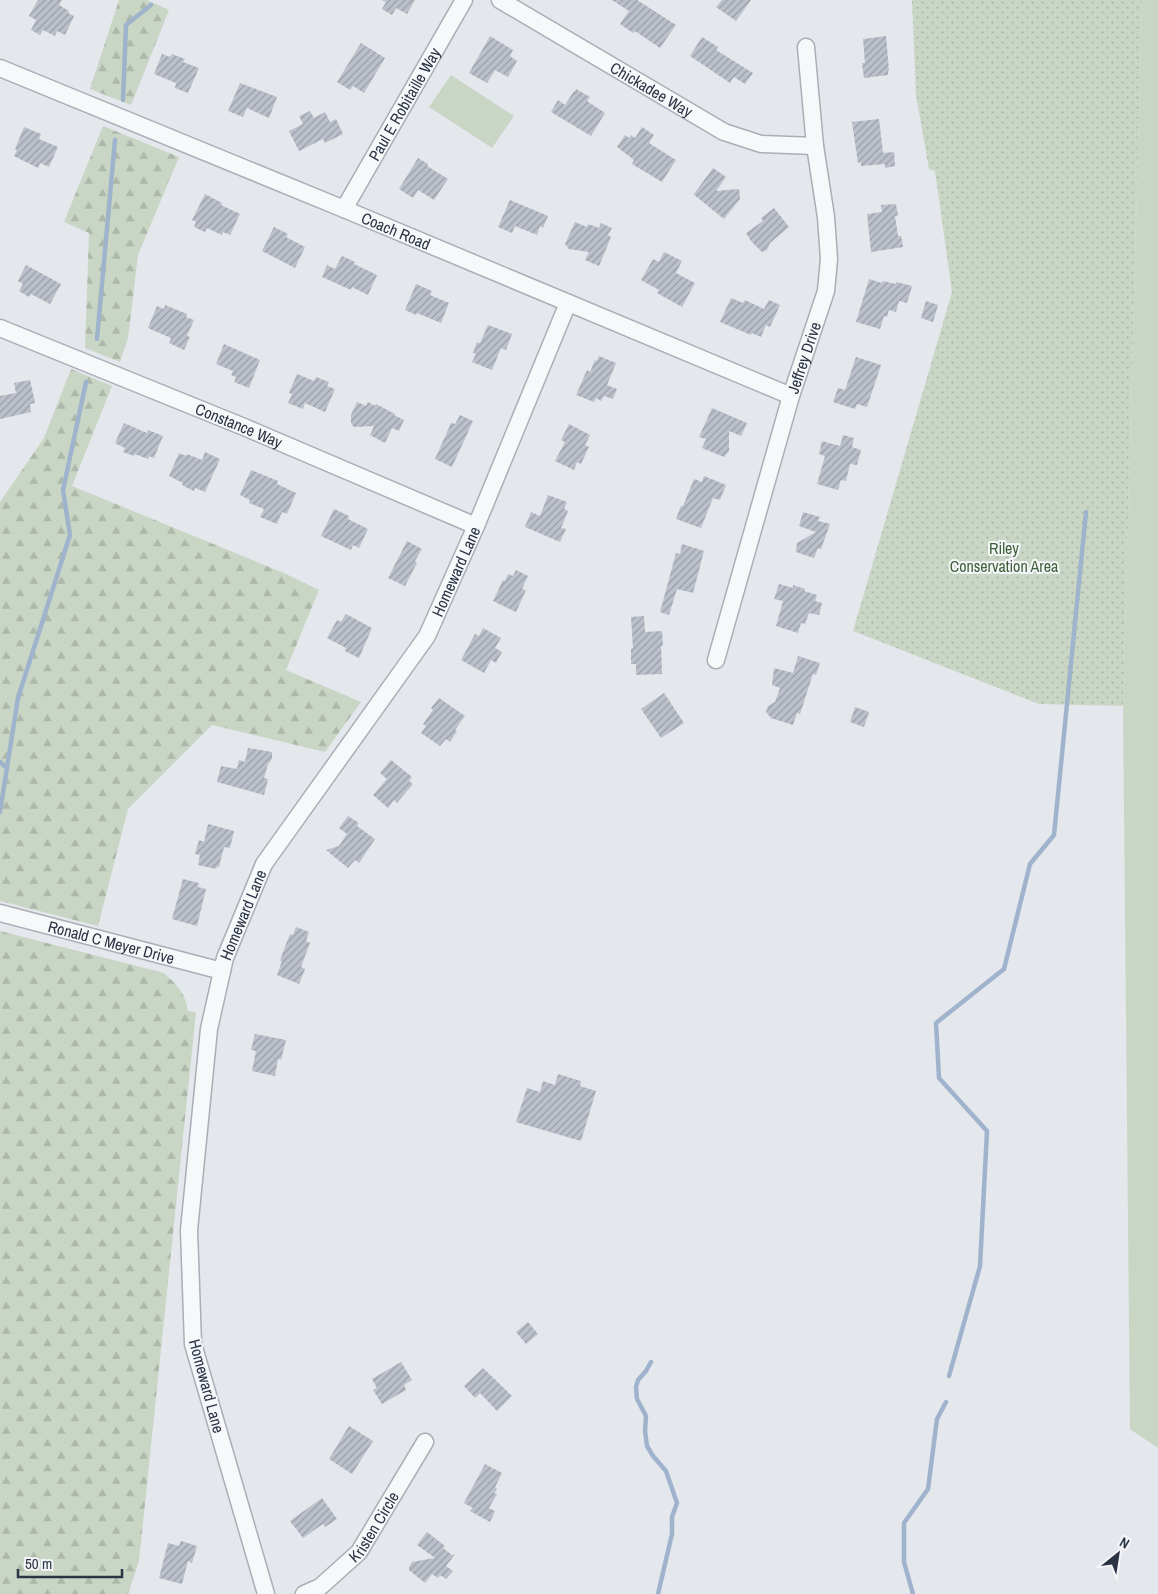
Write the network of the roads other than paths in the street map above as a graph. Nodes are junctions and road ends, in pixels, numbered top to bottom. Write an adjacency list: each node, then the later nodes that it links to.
1 (464, 0): 6 (street, Paul E Robitaille Way)
2 (500, 0): 5 (street, Chickadee Way)
3 (806, 47): 5 (street, Jeffrey Drive)
4 (0, 68): 6 (street, Coach Road)
5 (815, 146): 9 (street, Jeffrey Drive)
6 (344, 209): 7 (street, Coach Road)
7 (568, 303): 9 (street, Coach Road); 10 (street, Homeward Lane)
8 (0, 328): 10 (street, Constance Way)
9 (791, 396): 11 (street, Jeffrey Drive)
10 (476, 526): 13 (street, Homeward Lane)
11 (716, 660)
12 (0, 912): 13 (street, Ronald C Meyer Drive)
13 (222, 971): 15 (street, Homeward Lane)
14 (425, 1442): 16 (street, Kristen Circle)
15 (266, 1594)
16 (304, 1594)

